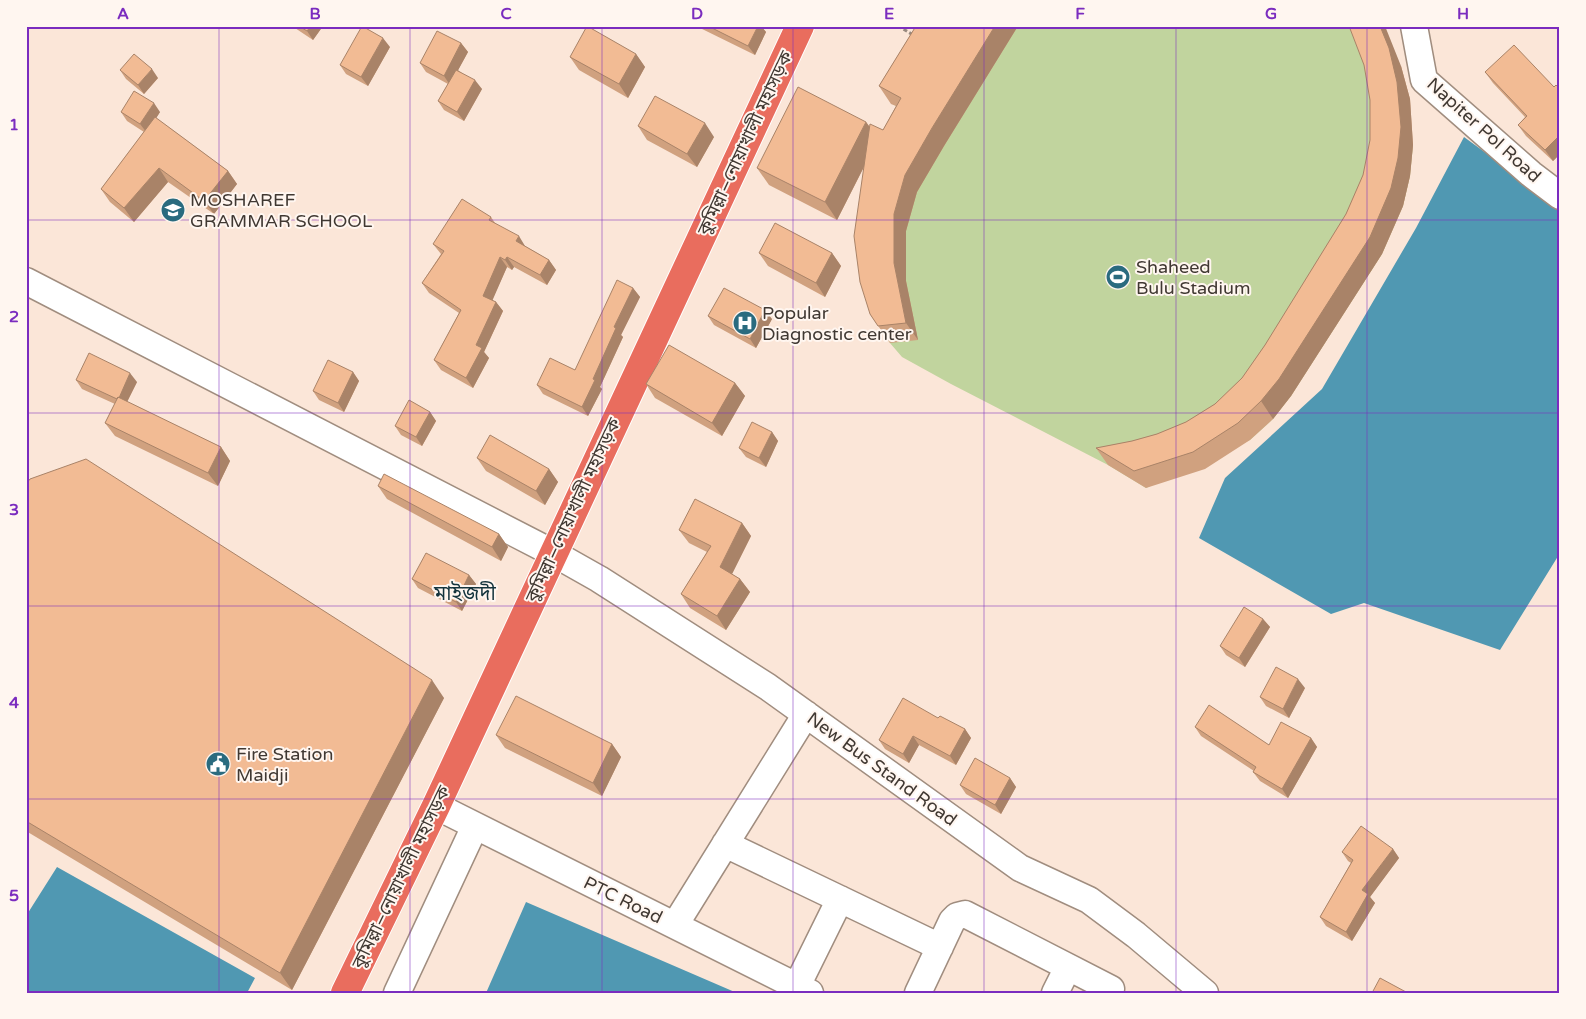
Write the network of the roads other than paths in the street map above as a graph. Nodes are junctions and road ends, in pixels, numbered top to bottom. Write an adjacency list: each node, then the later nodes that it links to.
1 (800, 26): 5 (highway, কুমিল্লা–নোয়াখালী মহাসড়ক)
2 (1414, 26): 3 (street, Napiter Pol Road)
3 (1560, 196)
4 (26, 281): 5 (street, New Bus Stand Road)
5 (553, 553): 6 (street, New Bus Stand Road); 7 (highway, কুমিল্লা–নোয়াখালী মহাসড়ক)
6 (806, 714): 9 (street); 20 (street, New Bus Stand Road)
7 (436, 806): 8 (street, PTC Road); 16 (highway, কুমিল্লা–নোয়াখালী মহাসড়ক)
8 (475, 826): 11 (street, PTC Road); 17 (street)
9 (725, 844): 10 (street); 11 (street)
10 (840, 899): 12 (street); 15 (street)
11 (674, 926): 15 (street, PTC Road)
12 (940, 947): 13 (street); 18 (street)
13 (1068, 967): 14 (street); 19 (street)
14 (1111, 989)
15 (803, 990)
16 (345, 993)
17 (396, 993)
18 (918, 993)
19 (1056, 993)
20 (1205, 993)

